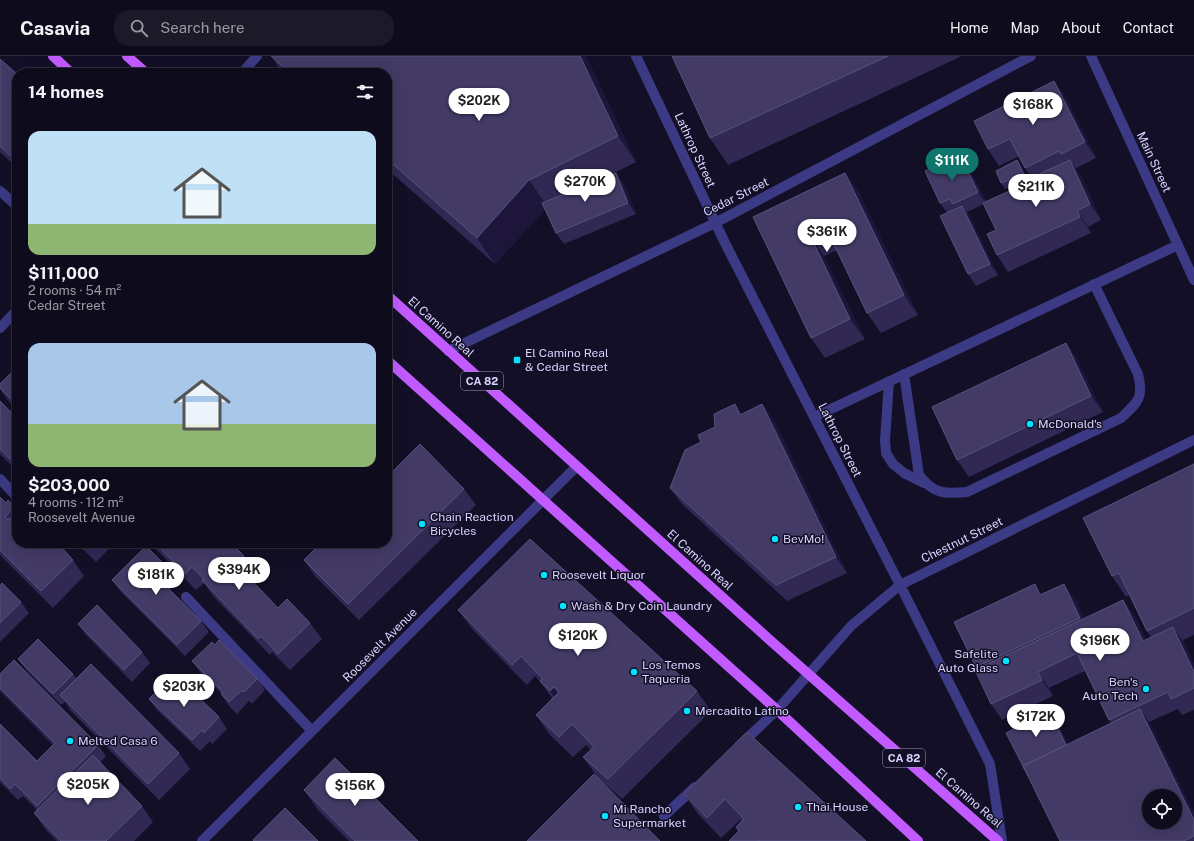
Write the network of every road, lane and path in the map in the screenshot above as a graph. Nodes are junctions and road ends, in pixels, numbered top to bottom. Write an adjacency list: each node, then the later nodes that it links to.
1 (53, 56): 7 (main road)
2 (127, 56): 8 (main road)
3 (257, 56): 9 (street)
4 (636, 56): 12 (street, Lathrop Street)
5 (1031, 56): 12 (street, Cedar Street)
6 (1091, 56): 13 (street, Main Street)
7 (66, 68)
8 (140, 68)
9 (246, 68)
10 (0, 191): 11 (street)
11 (12, 202)
12 (715, 223): 19 (street, Cedar Street); 23 (street, Lathrop Street)
13 (1178, 245): 14 (street, Main Street); 15 (street)
14 (1194, 280)
15 (1094, 284): 21 (street); 27 (street)
16 (392, 300): 19 (main road, El Camino Real / CA 82)
17 (12, 316): 18 (street)
18 (1, 325)
19 (448, 351): 25 (main road, El Camino Real / CA 82)
20 (392, 364): 29 (main road)
21 (904, 374): 22 (street); 27 (street)
22 (889, 381): 23 (street); 27 (street)
23 (814, 417): 30 (street, Lathrop Street)
24 (1194, 440): 30 (street, Chestnut Street)
25 (577, 466): 29 (street, Roosevelt Avenue); 32 (main road, El Camino Real / CA 82)
26 (0, 479): 28 (street)
27 (926, 484)
28 (12, 492)
29 (543, 500): 33 (main road); 34 (street, Roosevelt Avenue)
30 (900, 585): 32 (street, Chestnut Street); 41 (street, Lathrop Street)
31 (186, 597): 34 (street)
32 (809, 675): 33 (street, Chestnut Street); 40 (main road, El Camino Real / CA 82)
33 (777, 710): 35 (street, Chestnut Street); 39 (main road)
34 (312, 731): 38 (street, Roosevelt Avenue)
35 (731, 753)
36 (703, 779): 37 (street)
37 (664, 816)
38 (202, 841)
39 (918, 841)
40 (998, 841)
41 (1002, 841)

